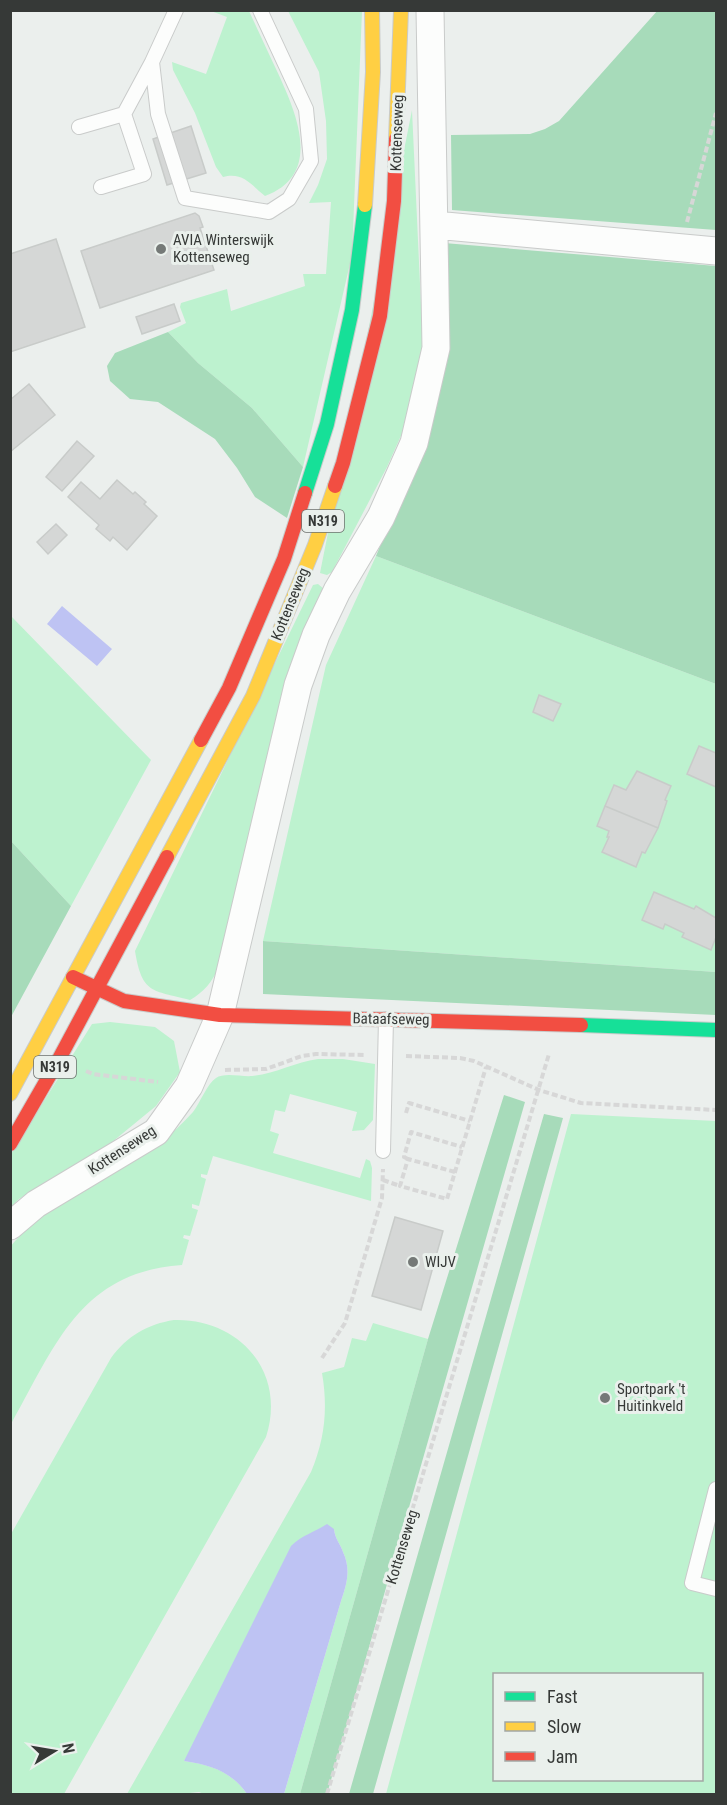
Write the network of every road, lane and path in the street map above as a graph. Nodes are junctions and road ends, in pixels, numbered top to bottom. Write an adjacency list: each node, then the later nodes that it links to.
1 (176, 10): 6 (lane)
2 (260, 10): 6 (lane)
3 (372, 10): 14 (main road, Kottenseweg / N319)
4 (400, 10): 14 (main road, Kottenseweg / N319)
5 (430, 10): 11 (street, Kottenseweg)
6 (152, 62): 8 (lane)
7 (717, 113): 12 (path)
8 (124, 114): 9 (lane); 10 (lane)
9 (79, 127)
10 (101, 187)
11 (435, 225): 12 (street); 15 (street, Kottenseweg)
12 (681, 248): 13 (street)
13 (717, 251)
14 (294, 564): 15 (street); 16 (main road, Kottenseweg / N319); 17 (main road, Kottenseweg / N319)
15 (337, 591): 18 (street, Kottenseweg)
16 (73, 977): 17 (main road, Bataafseweg); 27 (main road, Kottenseweg / N319)
17 (97, 989): 18 (main road, Bataafseweg); 23 (main road, Kottenseweg / N319)
18 (220, 1015): 19 (main road, Bataafseweg); 25 (street, Kottenseweg)
19 (386, 1019): 20 (main road, Bataafseweg); 22 (lane)
20 (558, 1024): 21 (main road, Bataafseweg); 26 (path, Kottenseweg)
21 (717, 1030)
22 (386, 1056): 24 (path); 25 (path); 35 (lane)
23 (59, 1059): 25 (path); 33 (main road, Kottenseweg / N319)
24 (486, 1066): 26 (path); 30 (path)
25 (193, 1077): 40 (street, Kottenseweg)
26 (539, 1090): 28 (path); 44 (path, Kottenseweg)
27 (10, 1094)
28 (717, 1110)
29 (404, 1120): 30 (path)
30 (470, 1120): 34 (path)
31 (401, 1129): 32 (path)
32 (411, 1132): 34 (path); 36 (path)
33 (10, 1144)
34 (462, 1147): 37 (path)
35 (383, 1151): 38 (path)
36 (408, 1159): 37 (path); 39 (path)
37 (455, 1173): 39 (path)
38 (383, 1180): 39 (path); 41 (path)
39 (400, 1186)
40 (10, 1226)
41 (322, 1358)
42 (717, 1489): 43 (lane)
43 (717, 1589)
44 (327, 1794)

